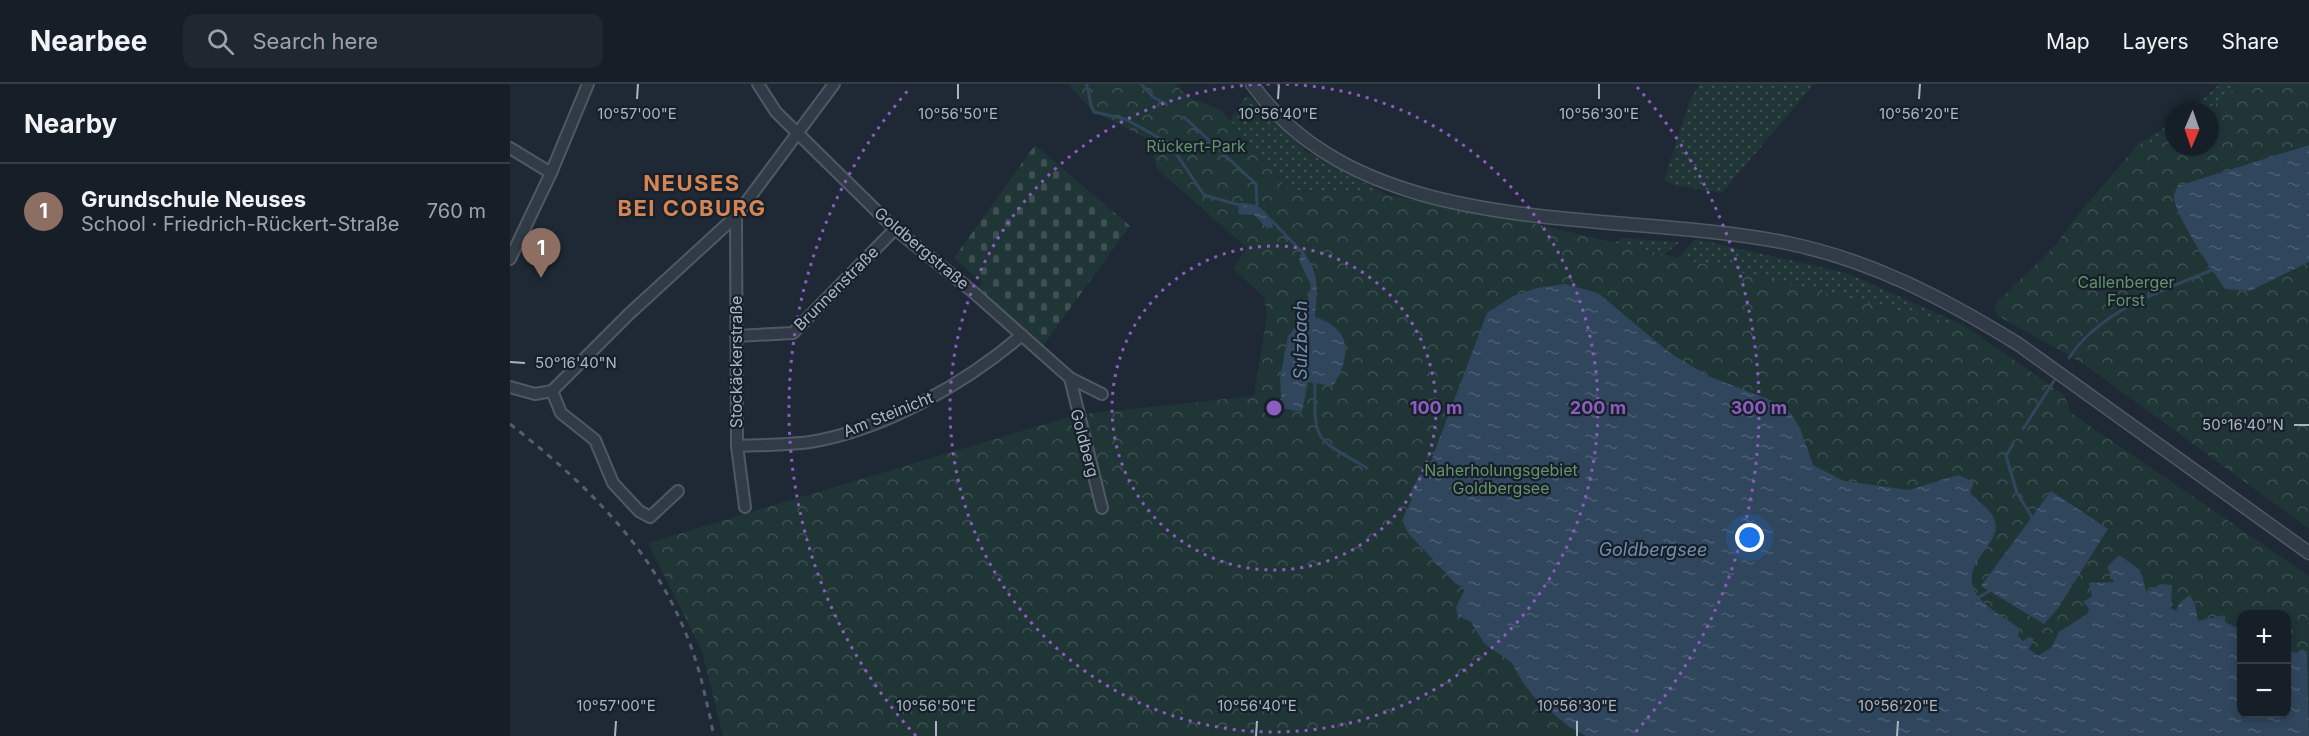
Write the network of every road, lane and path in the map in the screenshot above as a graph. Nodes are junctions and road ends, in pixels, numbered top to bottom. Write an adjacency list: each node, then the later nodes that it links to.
1 (588, 84): 7 (street)
2 (758, 84): 5 (street, Goldbergstraße)
3 (834, 84): 5 (street)
4 (1254, 87): 21 (street)
5 (798, 134): 8 (street); 9 (street, Goldbergstraße)
6 (510, 148): 7 (street)
7 (551, 173): 10 (street)
8 (736, 216): 11 (street, Stockäckerstraße); 15 (street)
9 (895, 229): 11 (street, Brunnenstraße); 12 (street, Goldbergstraße)
10 (510, 259)
11 (736, 336): 17 (street, Stockäckerstraße)
12 (1022, 336): 13 (street, Goldbergstraße); 17 (street, Am Steinicht)
13 (1070, 378): 16 (street, Goldbergstraße); 20 (street, Goldberg)
14 (510, 387): 15 (street)
15 (552, 391): 18 (street)
16 (1102, 394)
17 (736, 446): 19 (street, Stockäckerstraße)
18 (678, 491)
19 (746, 507)
20 (1102, 508)
21 (2309, 553)

